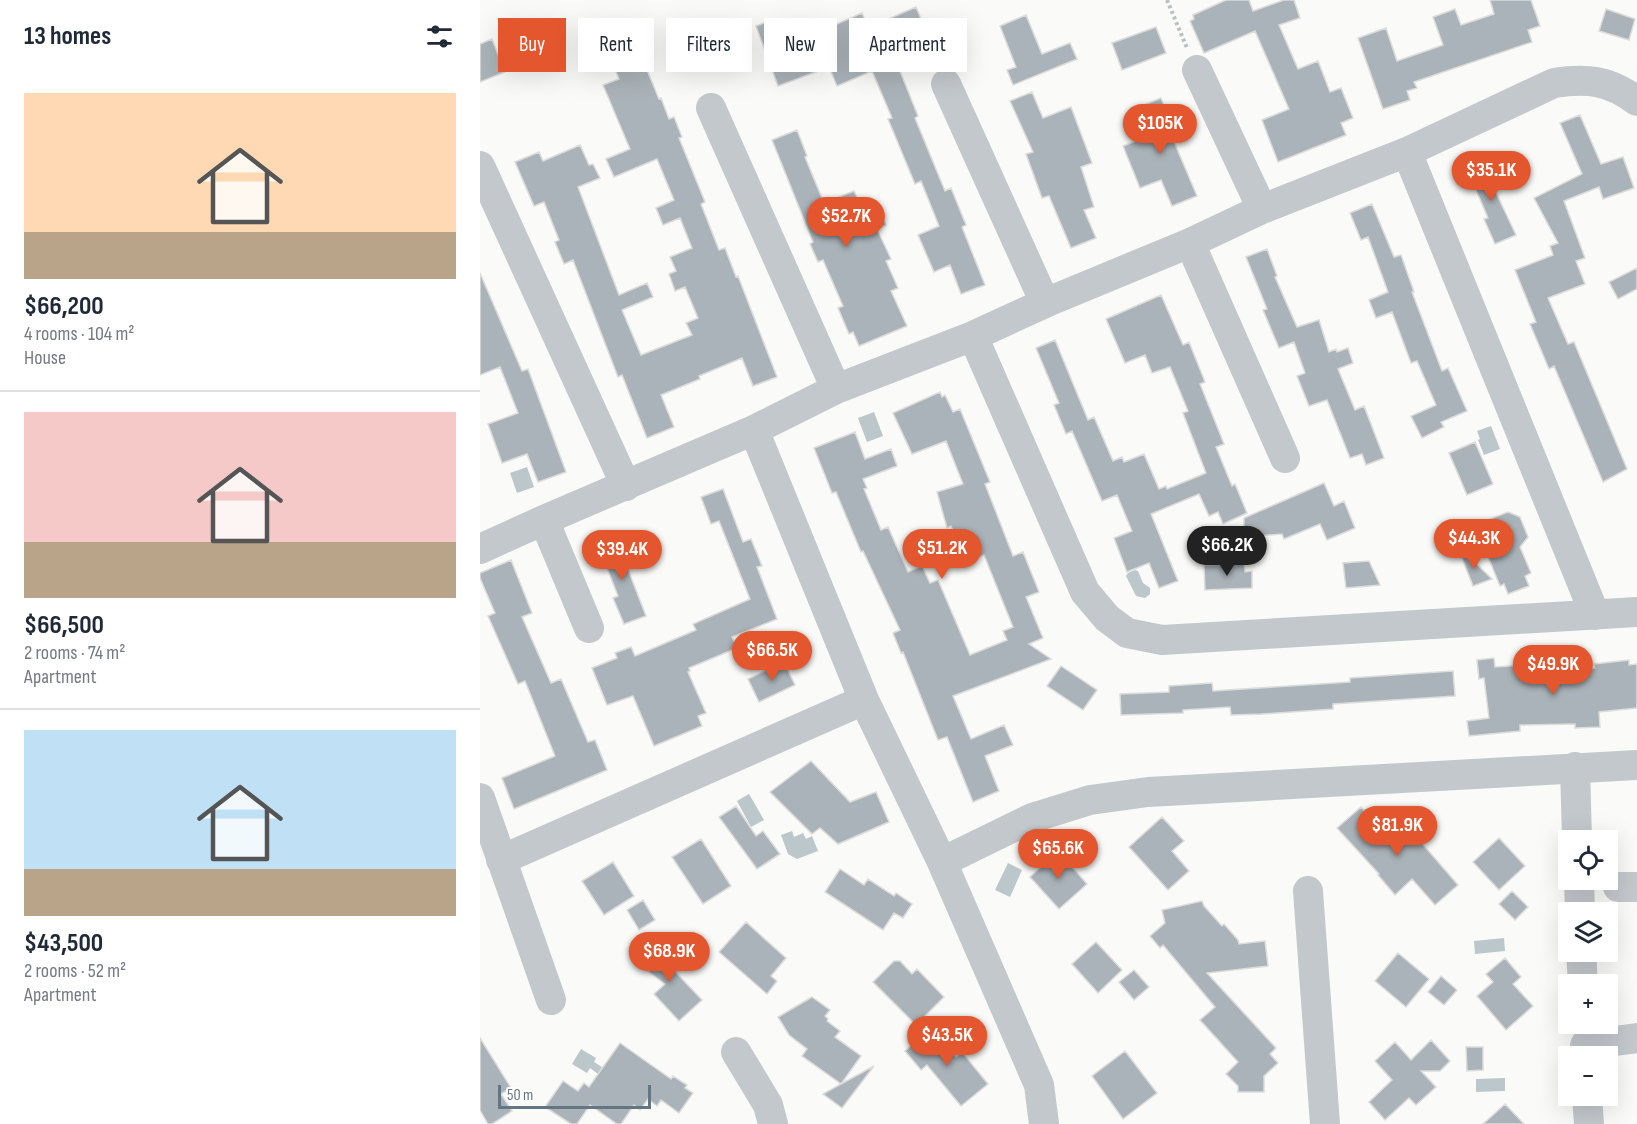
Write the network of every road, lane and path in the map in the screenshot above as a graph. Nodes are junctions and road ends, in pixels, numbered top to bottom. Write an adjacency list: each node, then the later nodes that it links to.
1 (1167, 0): 2 (path)
2 (1197, 70): 8 (street)
3 (946, 84): 10 (street)
4 (1637, 101): 6 (street)
5 (711, 108): 12 (street)
6 (1407, 152): 8 (street); 19 (street)
7 (480, 166): 15 (street)
8 (1262, 209): 9 (street)
9 (1190, 243): 10 (street); 14 (street)
10 (1045, 303): 11 (street)
11 (973, 336): 12 (street); 19 (street)
12 (836, 389): 13 (street)
13 (754, 430): 15 (street); 21 (street)
14 (1285, 458)
15 (626, 486): 16 (street)
16 (543, 520): 17 (street); 20 (street)
17 (480, 549)
18 (1637, 612): 19 (street)
19 (1595, 615)
20 (589, 628)
21 (864, 700): 26 (street); 27 (street)
22 (1637, 765): 23 (street)
23 (1575, 767): 25 (street); 27 (street)
24 (480, 798): 26 (street)
25 (1577, 830)
26 (501, 860): 29 (street)
27 (942, 862): 35 (street)
28 (1308, 891): 36 (street)
29 (551, 1000)
30 (1637, 1038): 31 (street)
31 (1585, 1041)
32 (736, 1052): 34 (street)
33 (1588, 1106): 37 (street)
34 (773, 1124)
35 (1044, 1124)
36 (1325, 1124)
37 (1589, 1124)

